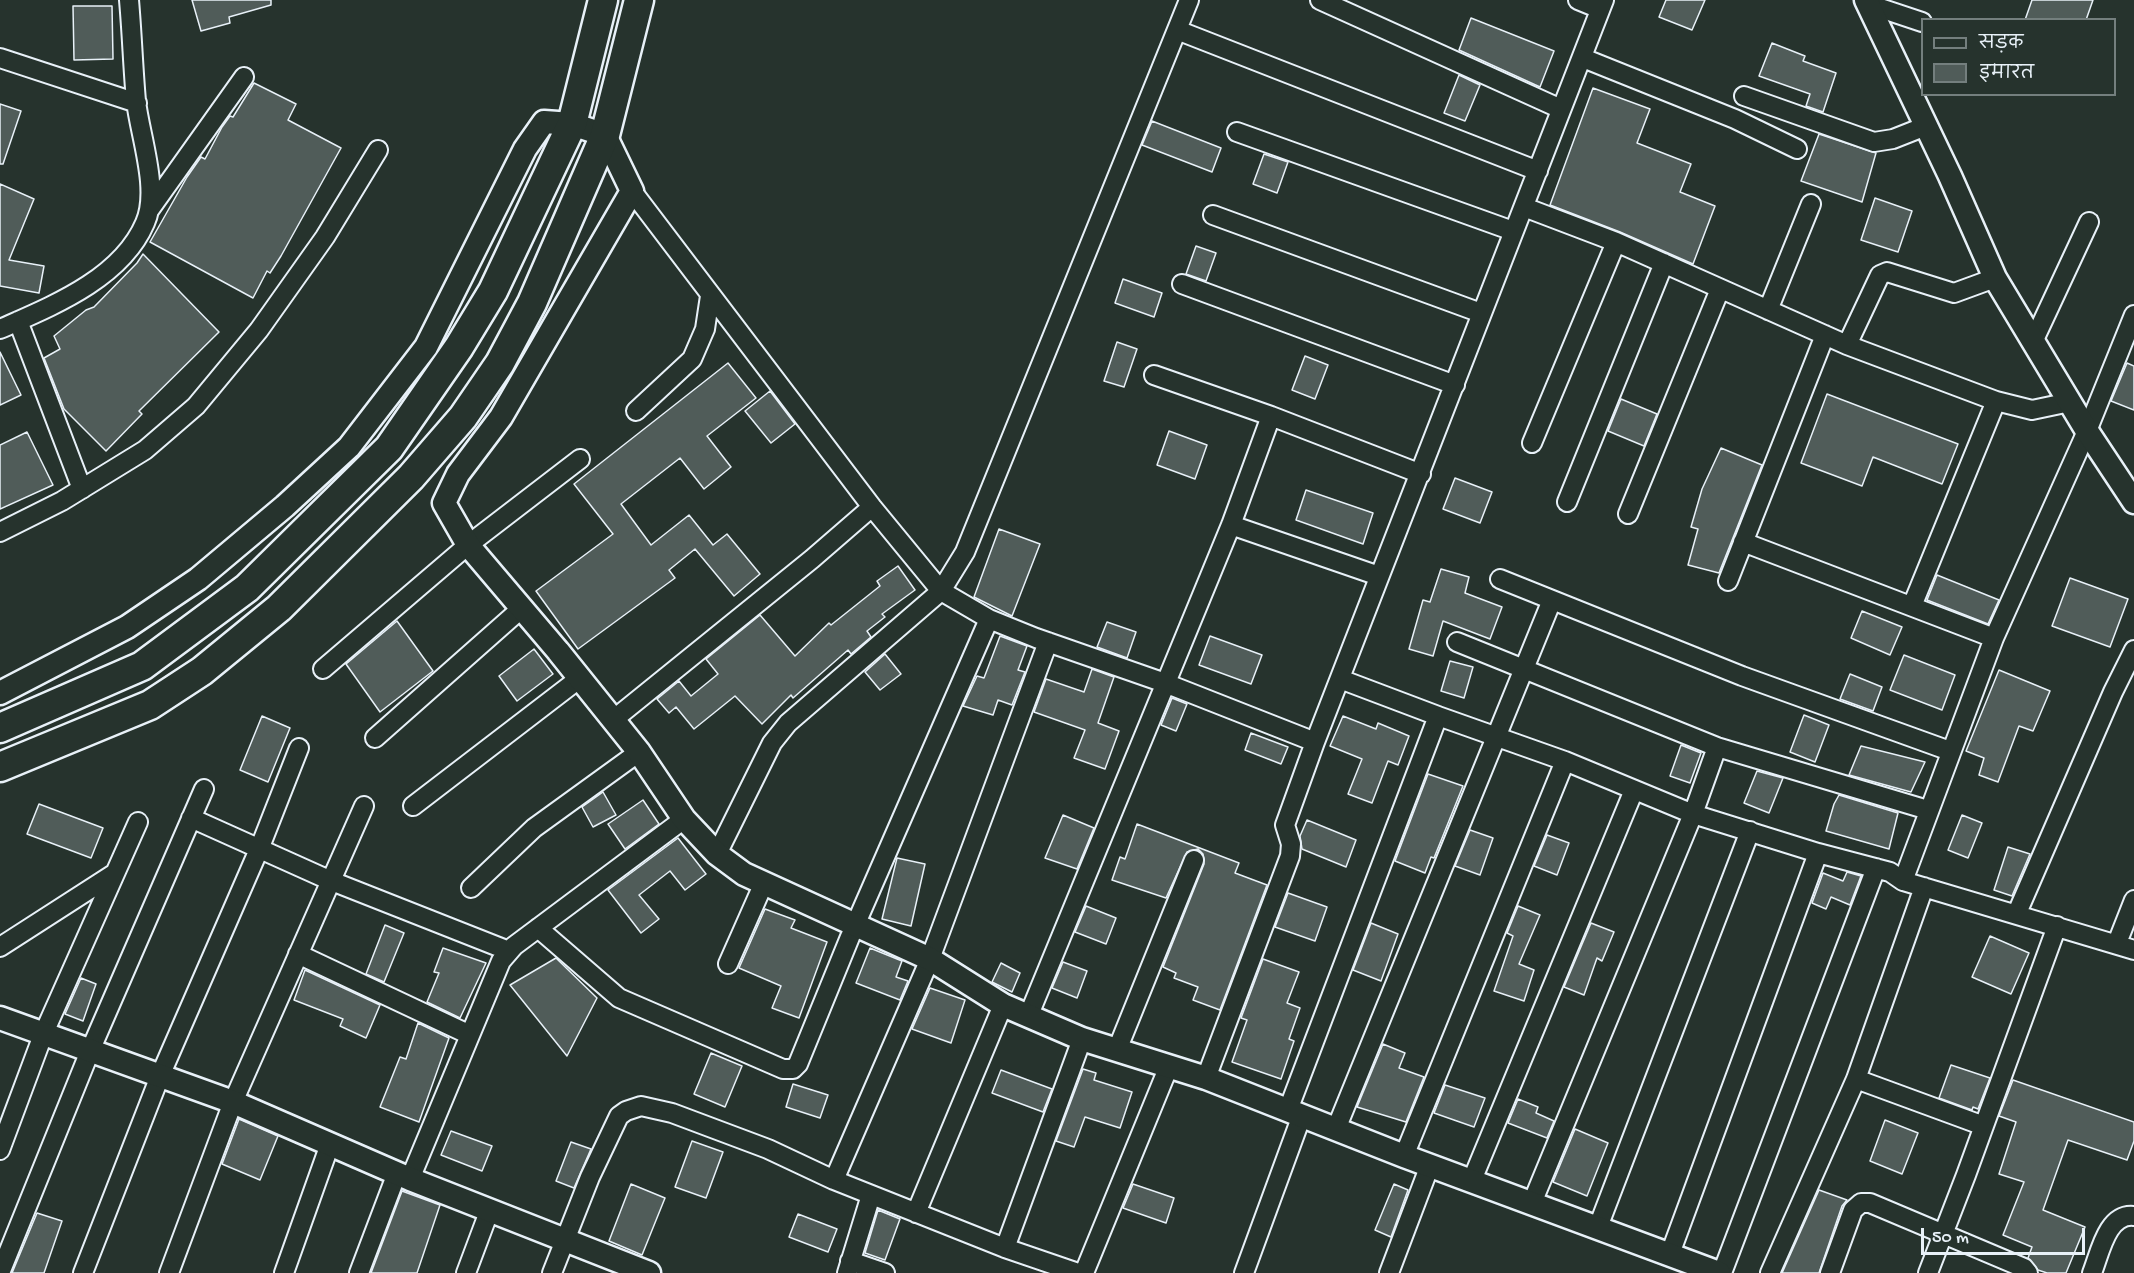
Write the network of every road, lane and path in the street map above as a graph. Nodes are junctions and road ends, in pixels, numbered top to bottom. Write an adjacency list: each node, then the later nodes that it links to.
1 (129, 0): 15 (street)
2 (603, 0): 17 (main road)
3 (639, 0): 20 (main road)
4 (1189, 0): 10 (street)
5 (1320, 0): 16 (street)
6 (1578, 0): 8 (street)
7 (1867, 2): 9 (street); 18 (street)
8 (1602, 5): 12 (street)
9 (1921, 21)
10 (1177, 30): 23 (street); 67 (street)
11 (0, 58): 15 (street)
12 (1582, 58): 16 (street); 21 (street)
13 (244, 77): 27 (street)
14 (1744, 96): 18 (street)
15 (137, 103): 27 (street)
16 (1561, 109): 23 (street)
17 (572, 124): 20 (street); 81 (street); 84 (main road)
18 (1926, 126): 33 (street)
19 (1236, 132): 30 (street)
20 (605, 135): 24 (street); 93 (main road)
21 (1797, 148)
22 (378, 150): 55 (street)
23 (1538, 171): 26 (street)
24 (632, 191): 36 (street); 63 (street)
25 (1811, 204): 37 (street)
26 (1524, 207): 30 (street); 31 (street)
27 (150, 209): 40 (street)
28 (1213, 215): 38 (street)
29 (2089, 222): 43 (street)
30 (1513, 231): 38 (street)
31 (1616, 242): 32 (street); 52 (street)
32 (1664, 263): 35 (street); 56 (street)
33 (1995, 278): 43 (street); 44 (street)
34 (1182, 284): 46 (street)
35 (1720, 289): 37 (street); 59 (street)
36 (710, 296): 49 (street); 58 (street)
37 (1768, 310): 42 (street)
38 (1481, 313): 46 (street)
39 (2134, 315): 51 (street)
40 (18, 321): 41 (street); 55 (street)
41 (0, 329)
42 (1825, 335): 44 (street); 62 (street)
43 (2033, 342): 48 (street)
44 (1847, 345): 47 (street)
45 (1154, 375): 50 (street)
46 (1455, 385): 54 (street)
47 (1996, 402): 48 (street); 69 (street)
48 (2070, 402): 51 (street)
49 (636, 411)
50 (1271, 416): 54 (street); 60 (street)
51 (2087, 431): 57 (street); 72 (street)
52 (1532, 443)
53 (580, 459): 63 (street)
54 (1420, 474): 64 (street)
55 (82, 489): 61 (street)
56 (1567, 502)
57 (2134, 502)
58 (872, 507): 67 (street); 83 (street)
59 (1628, 514)
60 (1231, 525): 64 (street); 80 (street)
61 (0, 532)
62 (1743, 542): 66 (street); 69 (street)
63 (468, 545): 70 (street); 77 (street)
64 (1379, 576): 79 (street)
65 (1500, 579): 68 (street)
66 (1728, 581)
67 (941, 591): 71 (street); 106 (street)
68 (1552, 600): 76 (street); 90 (street)
69 (1912, 606): 72 (street)
70 (522, 608): 78 (street); 86 (street)
71 (989, 619): 73 (street); 117 (street)
72 (1994, 638): 90 (street)
73 (1048, 642): 80 (street); 124 (street)
74 (1457, 642): 76 (street)
75 (2134, 650): 116 (street)
76 (1526, 668): 85 (street); 88 (street)
77 (323, 669)
78 (579, 678): 83 (street); 97 (street)
79 (1340, 679): 82 (street); 87 (street)
80 (1165, 683): 87 (street); 127 (street)
81 (0, 693)
82 (1438, 716): 85 (street); 139 (street)
83 (613, 720): 91 (street)
84 (0, 728)
85 (1496, 737): 92 (street); 141 (street)
86 (375, 738)
87 (1315, 742): 136 (street)
88 (1717, 747): 98 (street); 99 (street)
89 (299, 748): 104 (street)
90 (1950, 751): 98 (street)
91 (639, 752): 101 (street); 114 (street)
92 (1565, 761): 95 (street); 144 (street)
93 (0, 766)
94 (204, 789): 100 (street)
95 (1634, 790): 99 (street); 148 (street)
96 (364, 806): 110 (street)
97 (412, 806)
98 (1928, 810): 111 (street)
99 (1692, 814): 103 (street); 150 (street)
100 (191, 818): 104 (street); 133 (street)
101 (684, 819): 106 (street); 119 (street)
102 (138, 822): 109 (street)
103 (1750, 831): 105 (street); 154 (street)
104 (260, 847): 110 (street); 135 (street)
105 (1818, 853): 108 (street); 158 (street)
106 (717, 854): 112 (street)
107 (1194, 860): 132 (street)
108 (1876, 868): 111 (street); 173 (street)
109 (115, 873): 121 (street); 129 (street)
110 (329, 880): 122 (street); 123 (street)
111 (1903, 881): 113 (street)
112 (763, 885): 117 (street); 125 (street)
113 (1924, 887): 116 (street); 137 (street)
114 (471, 888)
115 (2134, 900): 120 (street)
116 (2017, 913): 118 (street)
117 (855, 926): 119 (street); 124 (street)
118 (2057, 926): 120 (street); 140 (street)
119 (538, 928): 122 (street)
120 (2126, 946)
121 (0, 947)
122 (509, 951): 130 (street)
123 (298, 954): 130 (street); 138 (street)
124 (930, 959): 126 (street); 147 (street)
125 (729, 964)
126 (1003, 1005): 127 (street); 152 (street)
127 (1028, 1017): 131 (street)
128 (0, 1018): 129 (street)
129 (43, 1035): 133 (street); 143 (street)
130 (471, 1035): 146 (street)
131 (1082, 1040): 132 (street); 157 (street)
132 (1117, 1050): 134 (street)
133 (90, 1051): 135 (street); 161 (street)
134 (1169, 1066): 136 (street); 170 (street)
135 (160, 1076): 138 (street); 162 (street)
136 (1206, 1078): 139 (street)
137 (1856, 1079): 140 (street); 174 (street)
138 (233, 1102): 142 (street); 163 (street)
139 (1295, 1113): 141 (street); 171 (street)
140 (1984, 1126): 155 (street)
141 (1336, 1130): 144 (street)
142 (330, 1144): 146 (street); 164 (street)
143 (0, 1150)
144 (1404, 1156): 145 (street)
145 (1430, 1165): 148 (street); 172 (street)
146 (403, 1176): 151 (street); 165 (street)
147 (834, 1180): 149 (street); 156 (street)
148 (1472, 1180): 150 (street)
149 (871, 1195): 152 (street); 159 (street)
150 (1532, 1203): 154 (street)
151 (490, 1209): 156 (street); 166 (street)
152 (916, 1213): 157 (street)
153 (2134, 1216): 178 (street)
154 (1598, 1227): 158 (street)
155 (1942, 1232): 175 (street); 176 (street); 177 (street)
156 (565, 1241): 160 (street); 167 (street)
157 (1005, 1248): 169 (street)
158 (1670, 1254): 173 (street)
159 (848, 1267): 168 (street)
160 (636, 1271)
161 (0, 1273)
162 (84, 1273)
163 (169, 1273)
164 (284, 1273)
165 (359, 1273)
166 (466, 1273)
167 (552, 1273)
168 (885, 1273)
169 (1078, 1273)
170 (1084, 1273)
171 (1244, 1273)
172 (1389, 1273)
173 (1720, 1273)
174 (1770, 1273)
175 (1830, 1273)
176 (1928, 1273)
177 (2028, 1273)
178 (2092, 1273)

